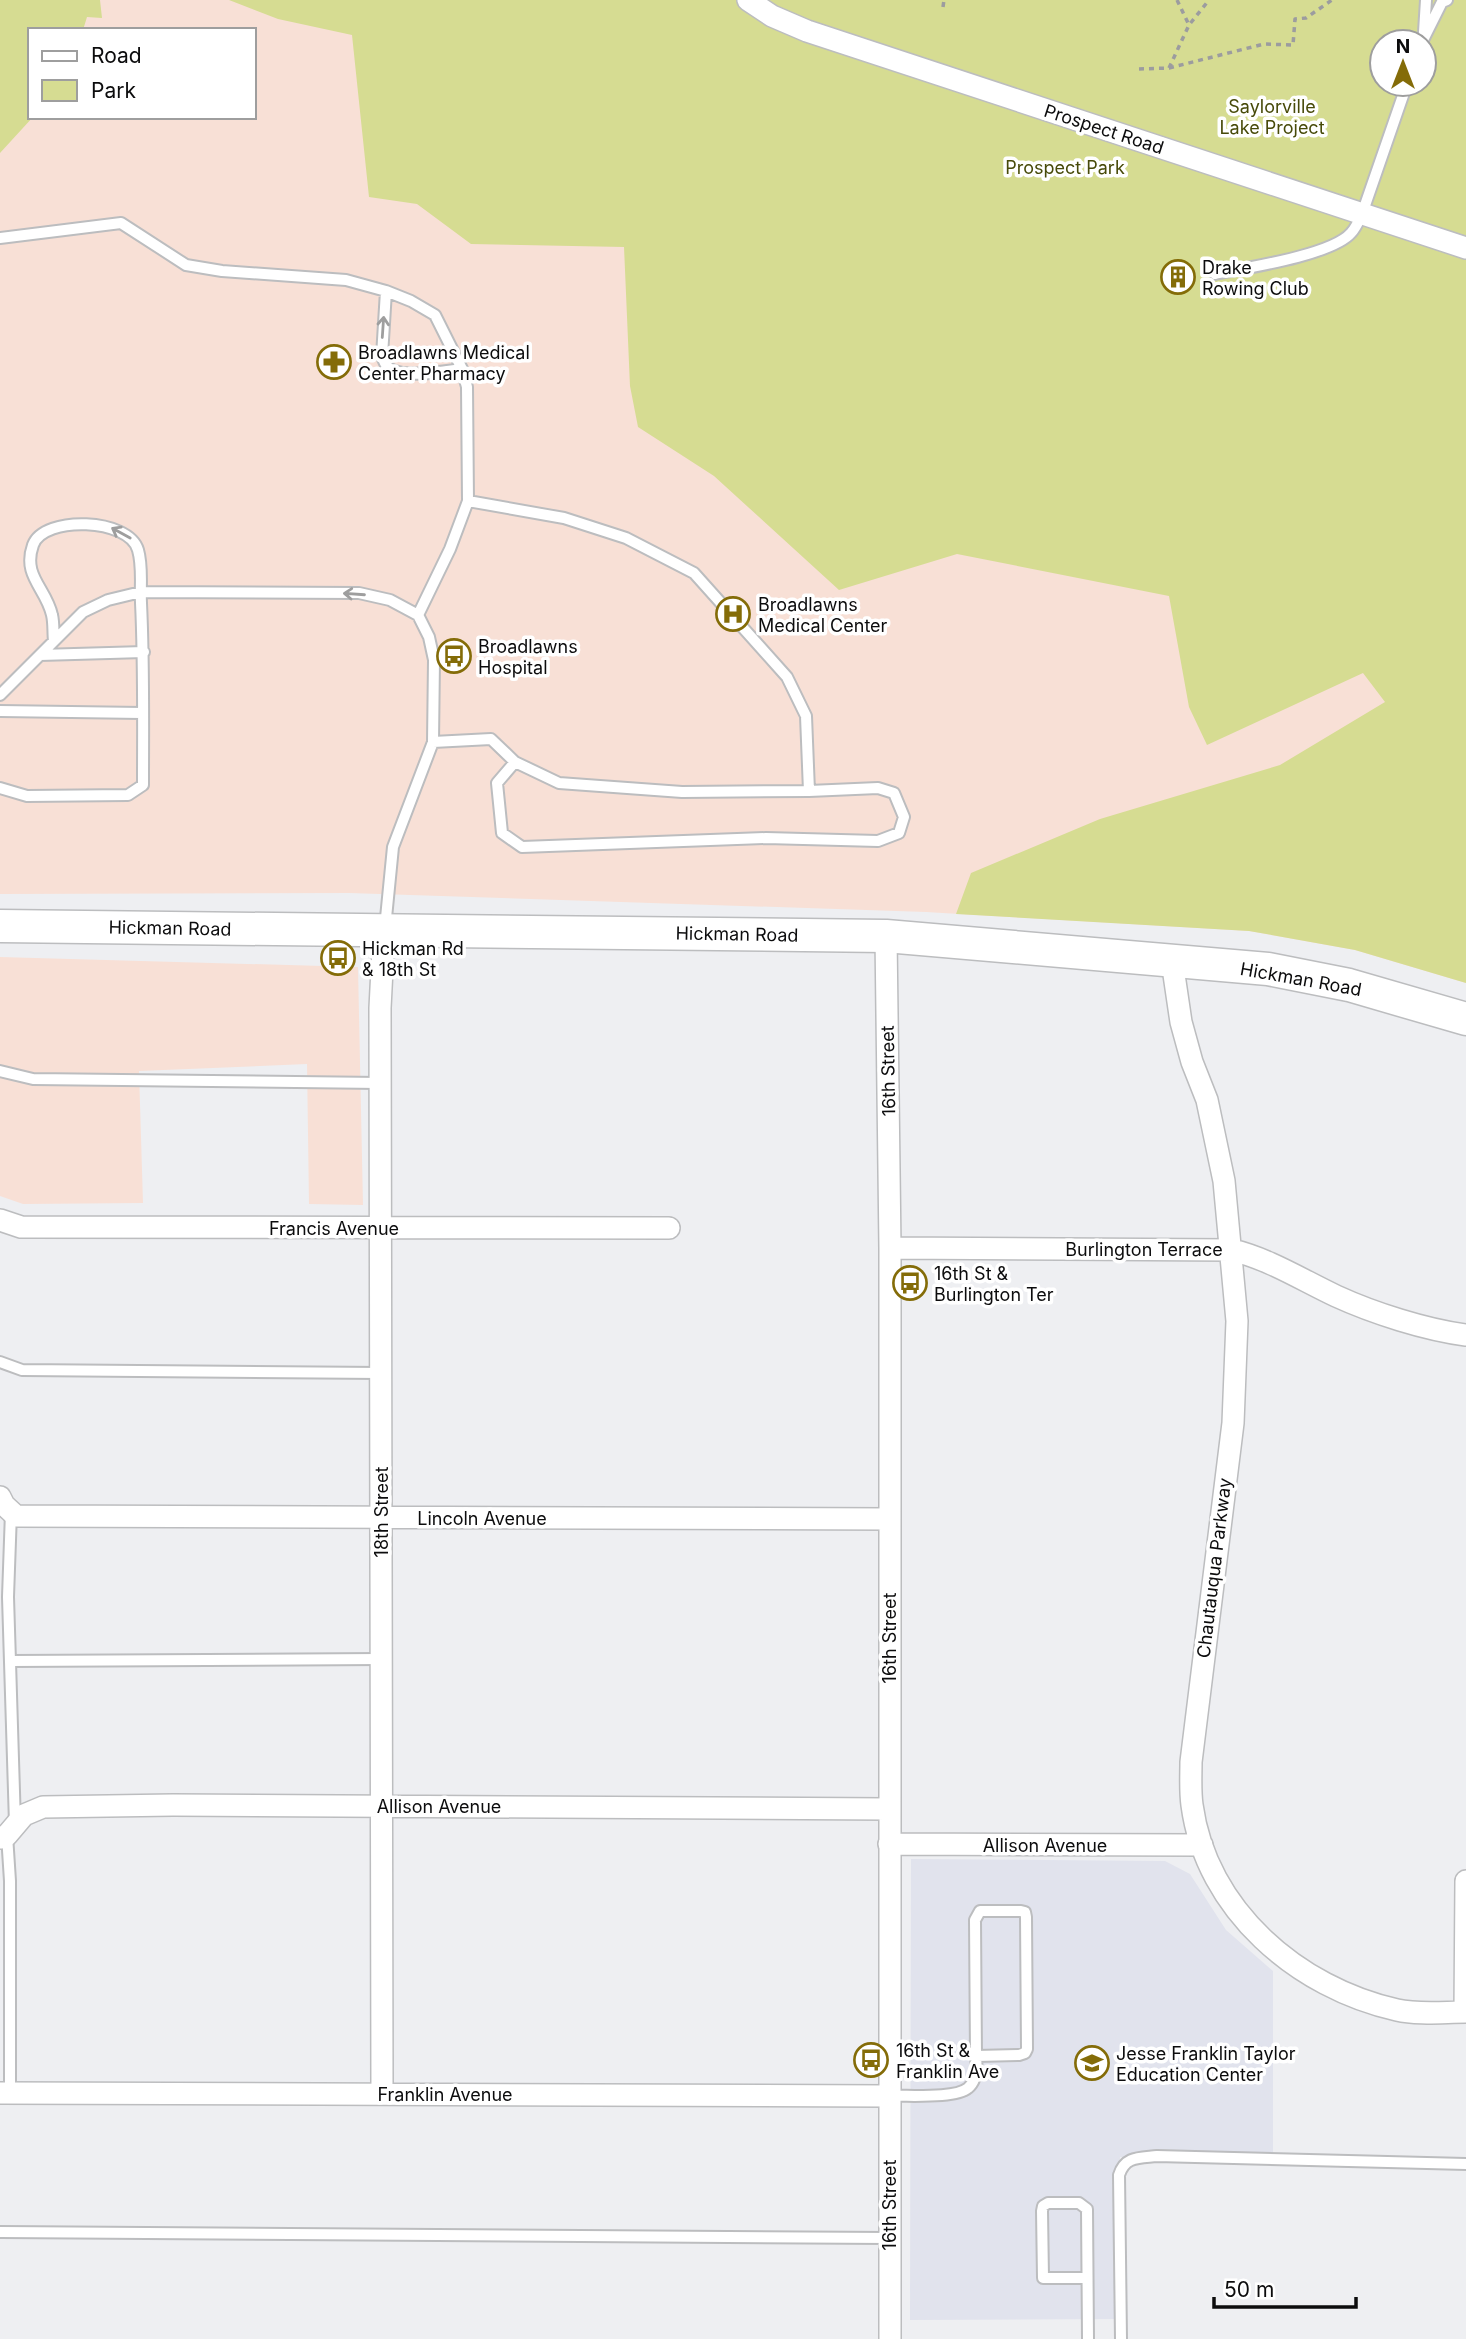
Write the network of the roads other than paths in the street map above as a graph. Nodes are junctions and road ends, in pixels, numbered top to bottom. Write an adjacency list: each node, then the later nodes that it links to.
1 (748, 0): 7 (street, Prospect Road)
2 (1426, 0): 4 (lane)
3 (1447, 0): 5 (lane)
4 (1424, 28)
5 (1428, 28)
6 (1402, 98): 7 (lane)
7 (1363, 214): 9 (street, Prospect Road); 10 (lane)
8 (0, 238): 11 (lane)
9 (1466, 248)
10 (1215, 274)
11 (386, 291): 12 (lane); 12 (lane, one-way to 11)
12 (462, 369): 13 (lane)
13 (468, 501): 15 (lane); 25 (lane)
14 (141, 592): 15 (lane, one-way to 14); 16 (lane); 16 (lane, one-way to 16); 17 (lane)
15 (418, 615): 22 (lane)
16 (54, 641): 18 (lane)
17 (144, 652): 18 (lane); 21 (lane)
18 (40, 655): 19 (lane)
19 (0, 695)
20 (0, 710): 21 (lane)
21 (142, 713): 24 (lane)
22 (433, 742): 23 (lane); 27 (lane)
23 (515, 762): 25 (lane); 25 (lane)
24 (0, 788)
25 (809, 791)
26 (0, 926): 27 (main road, Hickman Road)
27 (384, 930): 28 (main road, Hickman Road); 32 (street, 18th Street)
28 (886, 936): 29 (main road, Hickman Road); 36 (street, 16th Street)
29 (1172, 961): 30 (main road, Hickman Road); 37 (street, Chautauqua Parkway)
30 (1466, 1019)
31 (0, 1071): 32 (lane)
32 (380, 1083): 34 (street, 18th Street)
33 (0, 1220): 34 (street, Francis Avenue)
34 (381, 1228): 35 (street, Francis Avenue); 40 (street, 18th Street)
35 (669, 1228)
36 (890, 1248): 37 (street, Burlington Terrace); 43 (street, 16th Street)
37 (1232, 1250): 38 (street, Burlington Terrace); 50 (street, Chautauqua Parkway)
38 (1466, 1335)
39 (0, 1362): 40 (lane)
40 (381, 1373): 42 (street, 18th Street)
41 (6, 1504): 42 (street, Lincoln Avenue); 45 (lane)
42 (381, 1518): 43 (street, Lincoln Avenue); 44 (street, 18th Street)
43 (890, 1519): 47 (street, 16th Street)
44 (382, 1658): 45 (lane); 46 (street, 18th Street)
45 (10, 1661): 48 (lane)
46 (382, 1806): 47 (street, Allison Avenue); 48 (street, Allison Avenue); 55 (street, 18th Street)
47 (888, 1809): 49 (street, 16th Street)
48 (7, 1833): 54 (lane)
49 (889, 1844): 50 (street, Allison Avenue); 56 (street, 16th Street)
50 (1202, 1845): 52 (street, Chautauqua Parkway)
51 (1466, 1881): 52 (street)
52 (1465, 2012)
53 (976, 2056): 53 (lane); 56 (lane)
54 (5, 2093): 55 (street, Franklin Avenue)
55 (382, 2094): 56 (street, Franklin Avenue)
56 (889, 2095): 59 (street, 16th Street)
57 (1466, 2164): 63 (lane)
58 (0, 2232): 59 (lane)
59 (889, 2238): 61 (street, 16th Street)
60 (1087, 2278): 60 (lane); 62 (lane)
61 (890, 2339)
62 (1088, 2339)
63 (1121, 2339)

